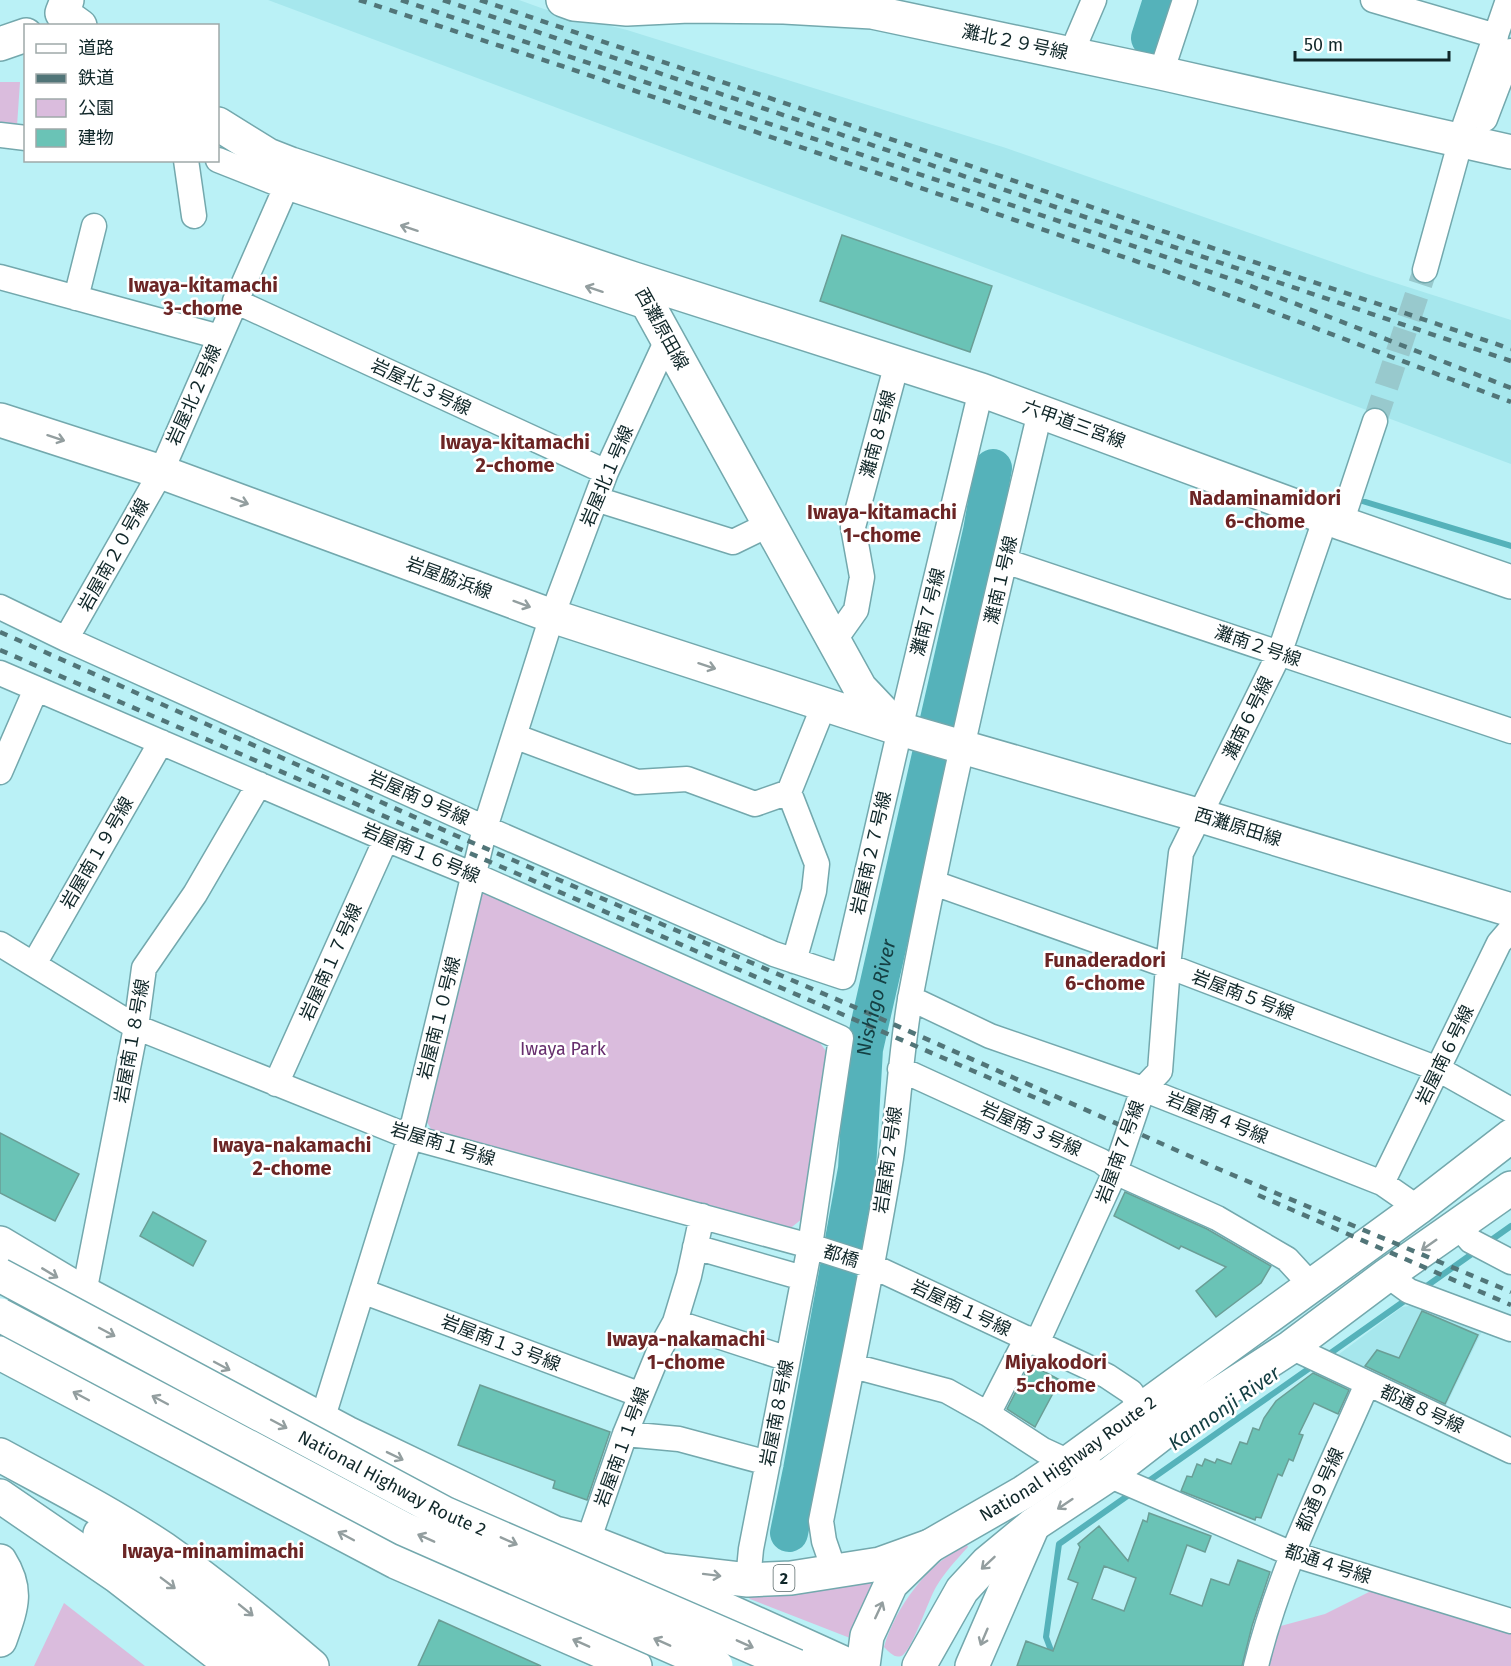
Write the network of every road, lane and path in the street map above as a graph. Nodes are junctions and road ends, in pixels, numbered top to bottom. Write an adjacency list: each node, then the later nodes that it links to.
1 (1094, 0): 9 (street)
2 (1185, 0): 10 (street)
3 (1373, 0): 6 (street)
4 (570, 1): 5 (main road, 灘北２９号線)
5 (785, 4): 9 (main road, 灘北２９号線)
6 (1506, 24): 11 (street); 15 (street)
7 (24, 36): 8 (main road)
8 (0, 44)
9 (1071, 54): 10 (main road, 灘北２９号線)
10 (1161, 73): 15 (main road, 灘北２９号線)
11 (1485, 119)
12 (219, 125): 24 (main road, 西灘原田線)
13 (0, 135): 14 (street)
14 (24, 138)
15 (1459, 146): 16 (main road, 灘北２９号線); 22 (street)
16 (1511, 152)
17 (219, 160): 19 (street)
18 (186, 162): 20 (street)
19 (285, 187): 26 (street, 岩屋北２号線); 27 (street, one-way to 19)
20 (194, 216)
21 (94, 226): 25 (street)
22 (1425, 270)
23 (0, 278): 25 (street)
24 (634, 279): 27 (main road, 西灘原田線); 30 (main road, 六甲道三宮線)
25 (75, 298): 28 (street)
26 (235, 301): 28 (street, 岩屋北２号線); 36 (street, 岩屋北３号線)
27 (650, 308): 29 (main road, 西灘原田線)
28 (220, 337): 35 (street, 岩屋北２号線)
29 (667, 340): 36 (street, 岩屋北１号線); 39 (main road, 西灘原田線)
30 (897, 363): 31 (main road, 六甲道三宮線); 45 (street, 灘南８号線)
31 (981, 390): 32 (main road, 六甲道三宮線); 50 (street, 灘南７号線)
32 (1040, 412): 38 (main road, 六甲道三宮線); 40 (street, 灘南１号線)
33 (0, 420): 35 (main road, 岩屋脇浜線, one-way to 35)
34 (1375, 421): 38 (street, 灘南６号線)
35 (161, 472): 43 (main road, 岩屋脇浜線, one-way to 43); 44 (street, 岩屋南２０号線)
36 (606, 472): 37 (street, 岩屋北１号線)
37 (596, 499): 39 (street); 43 (street, 岩屋北１号線)
38 (1333, 520): 41 (main road, 六甲道三宮線); 46 (street, 灘南６号線)
39 (770, 524): 45 (main road, 西灘原田線)
40 (1005, 561): 46 (street, 灘南２号線); 54 (street, 灘南１号線)
41 (1511, 582)
42 (0, 607): 44 (street, 岩屋南９号線)
43 (552, 616): 49 (main road, 岩屋脇浜線, one-way to 49); 52 (street, 岩屋南１０号線)
44 (66, 639): 59 (street, 岩屋南９号線)
45 (834, 641): 50 (main road, 西灘原田線)
46 (1279, 654): 51 (street, 灘南２号線); 58 (street, 灘南６号線)
47 (0, 673): 48 (street, 岩屋南１６号線)
48 (36, 689): 53 (street, 岩屋南１６号線); 55 (street)
49 (824, 705): 50 (main road, 岩屋脇浜線); 57 (street)
50 (900, 729): 54 (main road, 西灘原田線); 69 (street, 岩屋南２７号線)
51 (1511, 731)
52 (514, 736): 57 (street); 59 (street, 岩屋南１０号線)
53 (161, 742): 56 (street, 岩屋南１６号線); 67 (street, 岩屋南１９号線)
54 (963, 748): 58 (main road, 西灘原田線); 62 (street, 岩屋南２号線)
55 (0, 771)
56 (259, 784): 60 (street, 岩屋南１６号線); 71 (street, 岩屋南１８号線)
57 (789, 792): 66 (street)
58 (1201, 816): 63 (main road, 西灘原田線); 68 (street, 岩屋南７号線)
59 (485, 828): 61 (street, 岩屋南１０号線); 66 (street, 岩屋南９号線)
60 (386, 839): 61 (street, 岩屋南１６号線); 75 (street, 岩屋南１７号線)
61 (474, 875): 72 (street, 岩屋南１６号線); 79 (street, 岩屋南１０号線)
62 (933, 883): 68 (street, 岩屋南５号線); 70 (street, 岩屋南２号線)
63 (1511, 910)
64 (1511, 929): 74 (street, 岩屋南６号線)
65 (0, 944): 67 (street, 岩屋南１号線)
66 (794, 961): 69 (street, 岩屋南９号線)
67 (34, 964): 71 (street, 岩屋南１号線)
68 (1168, 966): 74 (street, 岩屋南５号線); 76 (street, 岩屋南７号線)
69 (843, 977)
70 (910, 998): 73 (street, 岩屋南２号線); 76 (street, 岩屋南４号線)
71 (136, 1027): 75 (street, 岩屋南１号線); 96 (street, 岩屋南１８号線)
72 (841, 1038): 87 (street, 岩屋南８号線)
73 (900, 1069): 80 (street, 岩屋南３号線); 90 (street, 岩屋南２号線)
74 (1438, 1069): 77 (street, 岩屋南５号線); 81 (street, 岩屋南６号線)
75 (276, 1084): 79 (street, 岩屋南１号線)
76 (1143, 1089): 80 (street, 岩屋南７号線); 81 (street, 岩屋南４号線)
77 (1511, 1110)
78 (1511, 1136): 83 (main road, National Highway Route 2 / 2)
79 (410, 1137): 84 (street, 岩屋南１号線); 95 (street, 岩屋南１０号線)
80 (1115, 1172): 93 (street, 岩屋南３号線); 100 (street, 岩屋南７号線)
81 (1382, 1183): 83 (street, 岩屋南４号線)
82 (1511, 1188): 85 (main road, National Highway Route 2 / 2)
83 (1419, 1208): 93 (main road, National Highway Route 2 / 2)
84 (702, 1216): 87 (street, 岩屋南１号線); 88 (street, 岩屋南１１号線)
85 (1464, 1233): 89 (street); 94 (main road, National Highway Route 2 / 2, one-way to 94)
86 (0, 1243): 96 (main road, National Highway Route 2 / 2, one-way to 96)
87 (810, 1246): 90 (street, 都橋); 92 (street, 岩屋南８号線)
88 (695, 1247): 92 (street); 98 (street, 岩屋南１１号線)
89 (1503, 1258)
90 (872, 1266): 100 (street, 岩屋南１号線); 104 (street, 岩屋南２号線)
91 (0, 1275): 136 (main road, National Highway Route 2, one-way to 136, bridge)
92 (803, 1278): 103 (street, 岩屋南８号線)
93 (1311, 1286): 108 (main road, National Highway Route 2 / 2)
94 (1408, 1288): 99 (street); 101 (main road, National Highway Route 2 / 2)
95 (362, 1291): 106 (street, 岩屋南１３号線); 109 (street, 岩屋南１０号線)
96 (84, 1293): 109 (main road, National Highway Route 2 / 2, one-way to 109)
97 (0, 1315): 135 (main road, National Highway Route 2, one-way to 97, bridge)
98 (675, 1322): 103 (street); 106 (street, 岩屋南１１号線)
99 (1511, 1329)
100 (1032, 1341): 107 (street, 岩屋南７号線); 108 (street, 岩屋南１号線)
101 (1298, 1351): 105 (street, 都通８号線); 108 (main road, National Highway Route 2 / 2)
102 (0, 1353): 119 (main road, one-way to 102)
103 (788, 1359): 114 (street, 岩屋南８号線)
104 (852, 1366): 107 (street, 都通４号線); 126 (street, 岩屋南２号線)
105 (1368, 1383): 111 (street, 都通８号線); 124 (street, 都通９号線)
106 (641, 1395): 110 (street, 岩屋南１１号線)
107 (988, 1414): 113 (street, 都通４号線)
108 (1141, 1423): 113 (main road, National Highway Route 2 / 2); 116 (main road, National Highway Route 2 / 2)
109 (334, 1426): 119 (main road); 121 (main road, National Highway Route 2 / 2, one-way to 121)
110 (625, 1434): 114 (street); 122 (street, 岩屋南１１号線)
111 (1511, 1451)
112 (0, 1455): 133 (main road, one-way to 133)
113 (1069, 1462): 116 (street, 都通４号線); 123 (main road, National Highway Route 2 / 2)
114 (768, 1463): 127 (street, 岩屋南８号線)
115 (0, 1465): 132 (main road, one-way to 132)
116 (1126, 1481): 120 (main road, National Highway Route 2 / 2, one-way to 120); 124 (street, 都通４号線)
117 (0, 1496): 131 (main road)
118 (0, 1513): 130 (main road)
119 (303, 1513): 134 (main road, one-way to 119)
120 (1033, 1526): 139 (main road, 2, one-way to 139); 140 (main road, National Highway Route 2, one-way to 140)
121 (555, 1533): 122 (main road, National Highway Route 2 / 2); 137 (main road, National Highway Route 2 / 2)
122 (588, 1541): 127 (main road, National Highway Route 2 / 2, one-way to 127)
123 (930, 1546): 126 (main road, National Highway Route 2 / 2); 138 (main road, one-way to 123)
124 (1292, 1554): 128 (street, 都通４号線); 141 (street, 都通９号線)
125 (0, 1560): 129 (main road)
126 (834, 1570): 127 (main road, National Highway Route 2 / 2)
127 (748, 1580)
128 (1511, 1621)
129 (0, 1640)
130 (204, 1666)
131 (232, 1666)
132 (273, 1666)
133 (312, 1666)
134 (635, 1666)
135 (716, 1666)
136 (796, 1666)
137 (850, 1666)
138 (863, 1666)
139 (919, 1666)
140 (972, 1666)
141 (1256, 1666)

